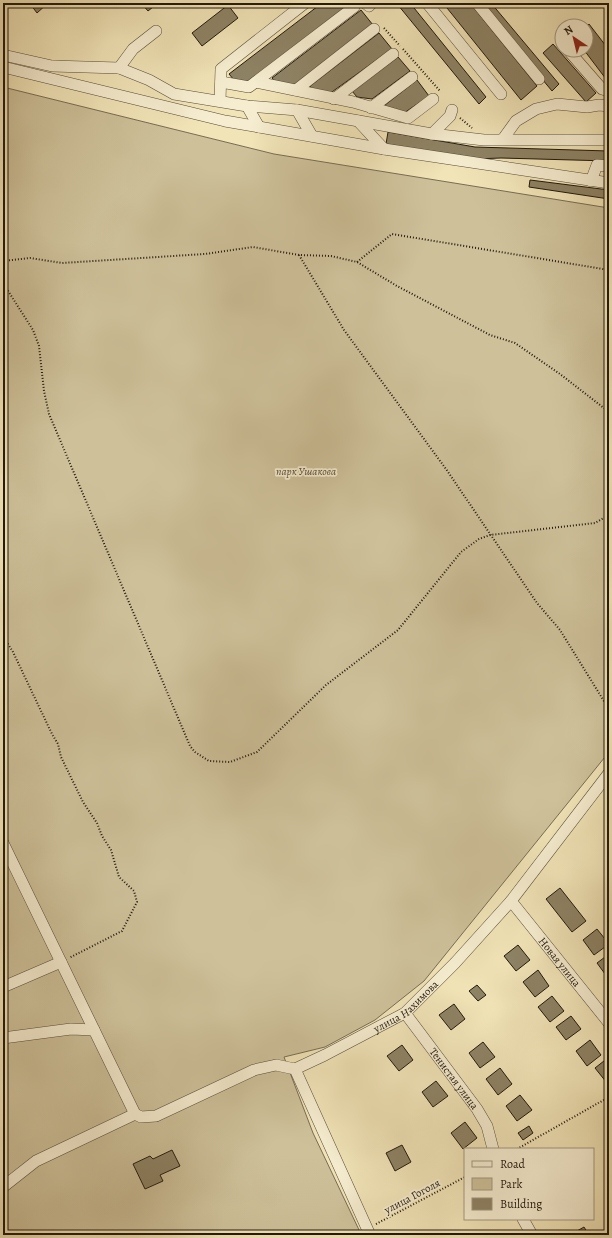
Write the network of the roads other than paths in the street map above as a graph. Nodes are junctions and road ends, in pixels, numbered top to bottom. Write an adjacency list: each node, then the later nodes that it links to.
1 (305, 3): 15 (street)
2 (372, 3): 5 (street)
3 (427, 3): 19 (street)
4 (477, 3): 14 (street)
5 (359, 5): 16 (street)
6 (378, 27): 17 (street)
7 (156, 31): 12 (street)
8 (393, 54): 21 (street)
9 (3, 55): 12 (street)
10 (575, 58): 18 (street)
11 (3, 67): 29 (street)
12 (119, 68): 22 (street)
13 (412, 77): 25 (street)
14 (539, 79)
15 (221, 82): 16 (street); 22 (street)
16 (256, 82): 17 (street)
17 (296, 90): 21 (street)
18 (609, 91)
19 (501, 94)
20 (437, 96): 25 (street)
21 (334, 98): 25 (street)
22 (220, 101): 24 (street)
23 (609, 105): 32 (street)
24 (247, 106): 26 (street); 29 (street)
25 (371, 108)
26 (297, 110): 28 (street); 31 (street)
27 (452, 110): 30 (street)
28 (358, 121): 30 (street); 34 (street)
29 (259, 127): 31 (street)
30 (432, 134): 32 (street)
31 (312, 136): 34 (street)
32 (503, 139): 33 (street)
33 (609, 140)
34 (384, 149): 36 (street)
35 (609, 166): 36 (street)
36 (591, 181): 37 (street)
37 (609, 183)
38 (609, 773): 40 (street, улица Нахимова)
39 (3, 843): 41 (street)
40 (511, 901): 43 (street, улица Нахимова); 44 (street, Новая улица)
41 (61, 962): 42 (street); 45 (street)
42 (3, 987)
43 (405, 1013): 47 (street, улица Нахимова); 49 (street, Тенистая улица)
44 (609, 1023)
45 (94, 1030): 46 (street); 48 (street)
46 (3, 1038)
47 (295, 1069): 48 (street); 52 (street)
48 (135, 1114): 50 (street)
49 (493, 1148)
50 (3, 1187)
51 (524, 1220): 53 (street)
52 (368, 1232)
53 (532, 1235)

